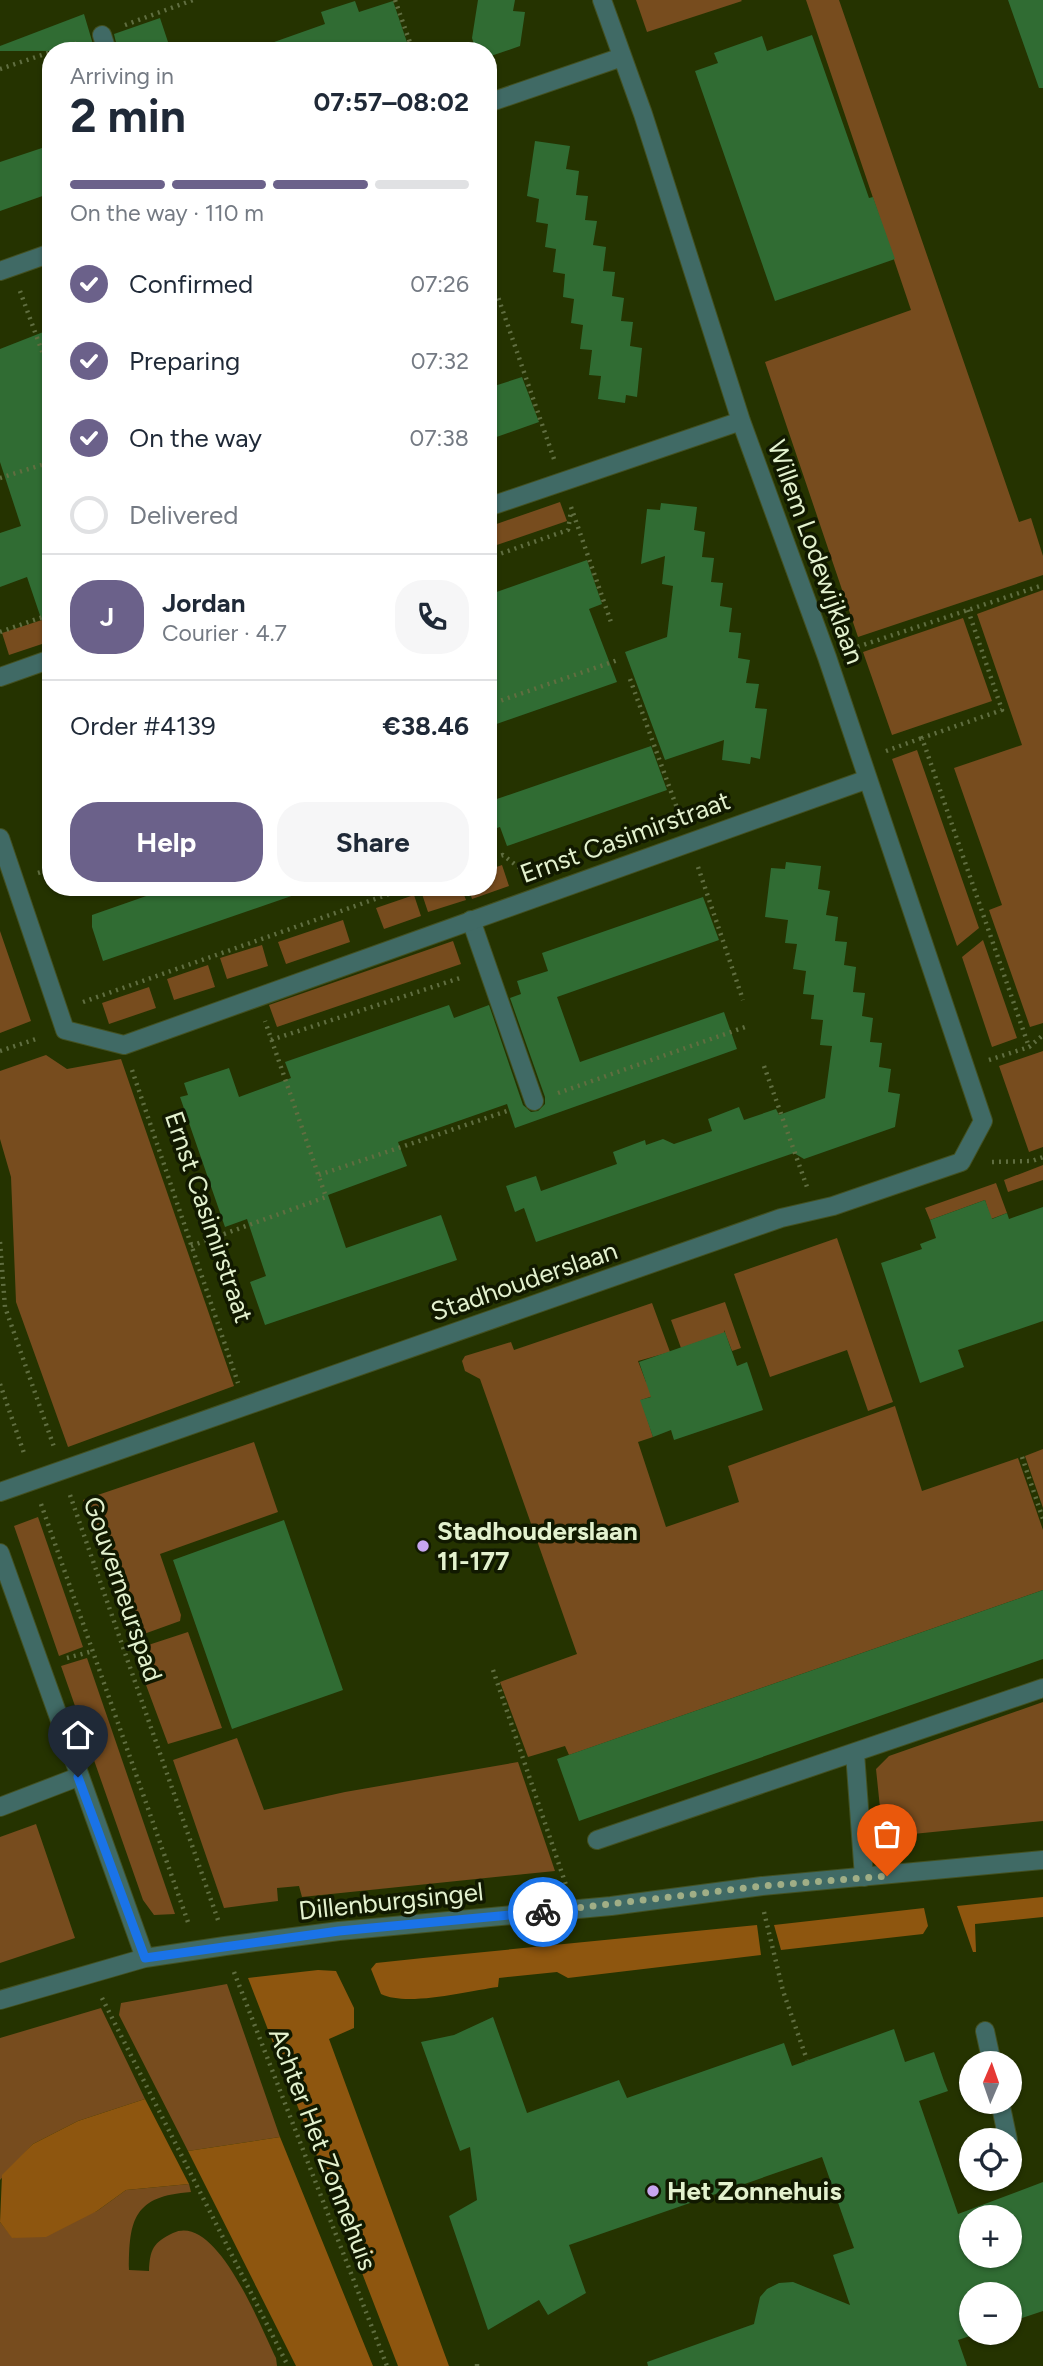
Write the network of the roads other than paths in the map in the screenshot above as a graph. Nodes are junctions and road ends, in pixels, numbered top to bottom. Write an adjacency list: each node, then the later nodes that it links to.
1 (603, 0): 2 (street, Willem Lodewijklaan)
2 (622, 57): 3 (street); 6 (street, Willem Lodewijklaan)
3 (497, 100)
4 (42, 256): 5 (street)
5 (6, 269)
6 (741, 421): 7 (street); 10 (street, Willem Lodewijklaan)
7 (497, 504)
8 (42, 662): 9 (street)
9 (0, 677)
10 (868, 779): 12 (street, Ernst Casimirstraat); 14 (street, Willem Lodewijklaan)
11 (0, 838): 12 (street, Ernst Casimirstraat)
12 (471, 920): 13 (street)
13 (534, 1101)
14 (961, 1162): 15 (street, Stadhouderslaan)
15 (0, 1492)
16 (0, 1553): 19 (street)
17 (1043, 1688): 18 (street)
18 (855, 1753): 21 (street); 23 (street)
19 (78, 1777): 20 (street); 24 (street)
20 (0, 1807)
21 (597, 1840)
22 (1043, 1860): 23 (street, Dillenburgsingel)
23 (864, 1877): 24 (street, Dillenburgsingel)
24 (145, 1958): 25 (street, Dillenburgsingel)
25 (0, 2000)
26 (985, 2031): 27 (street)
27 (989, 2051)

